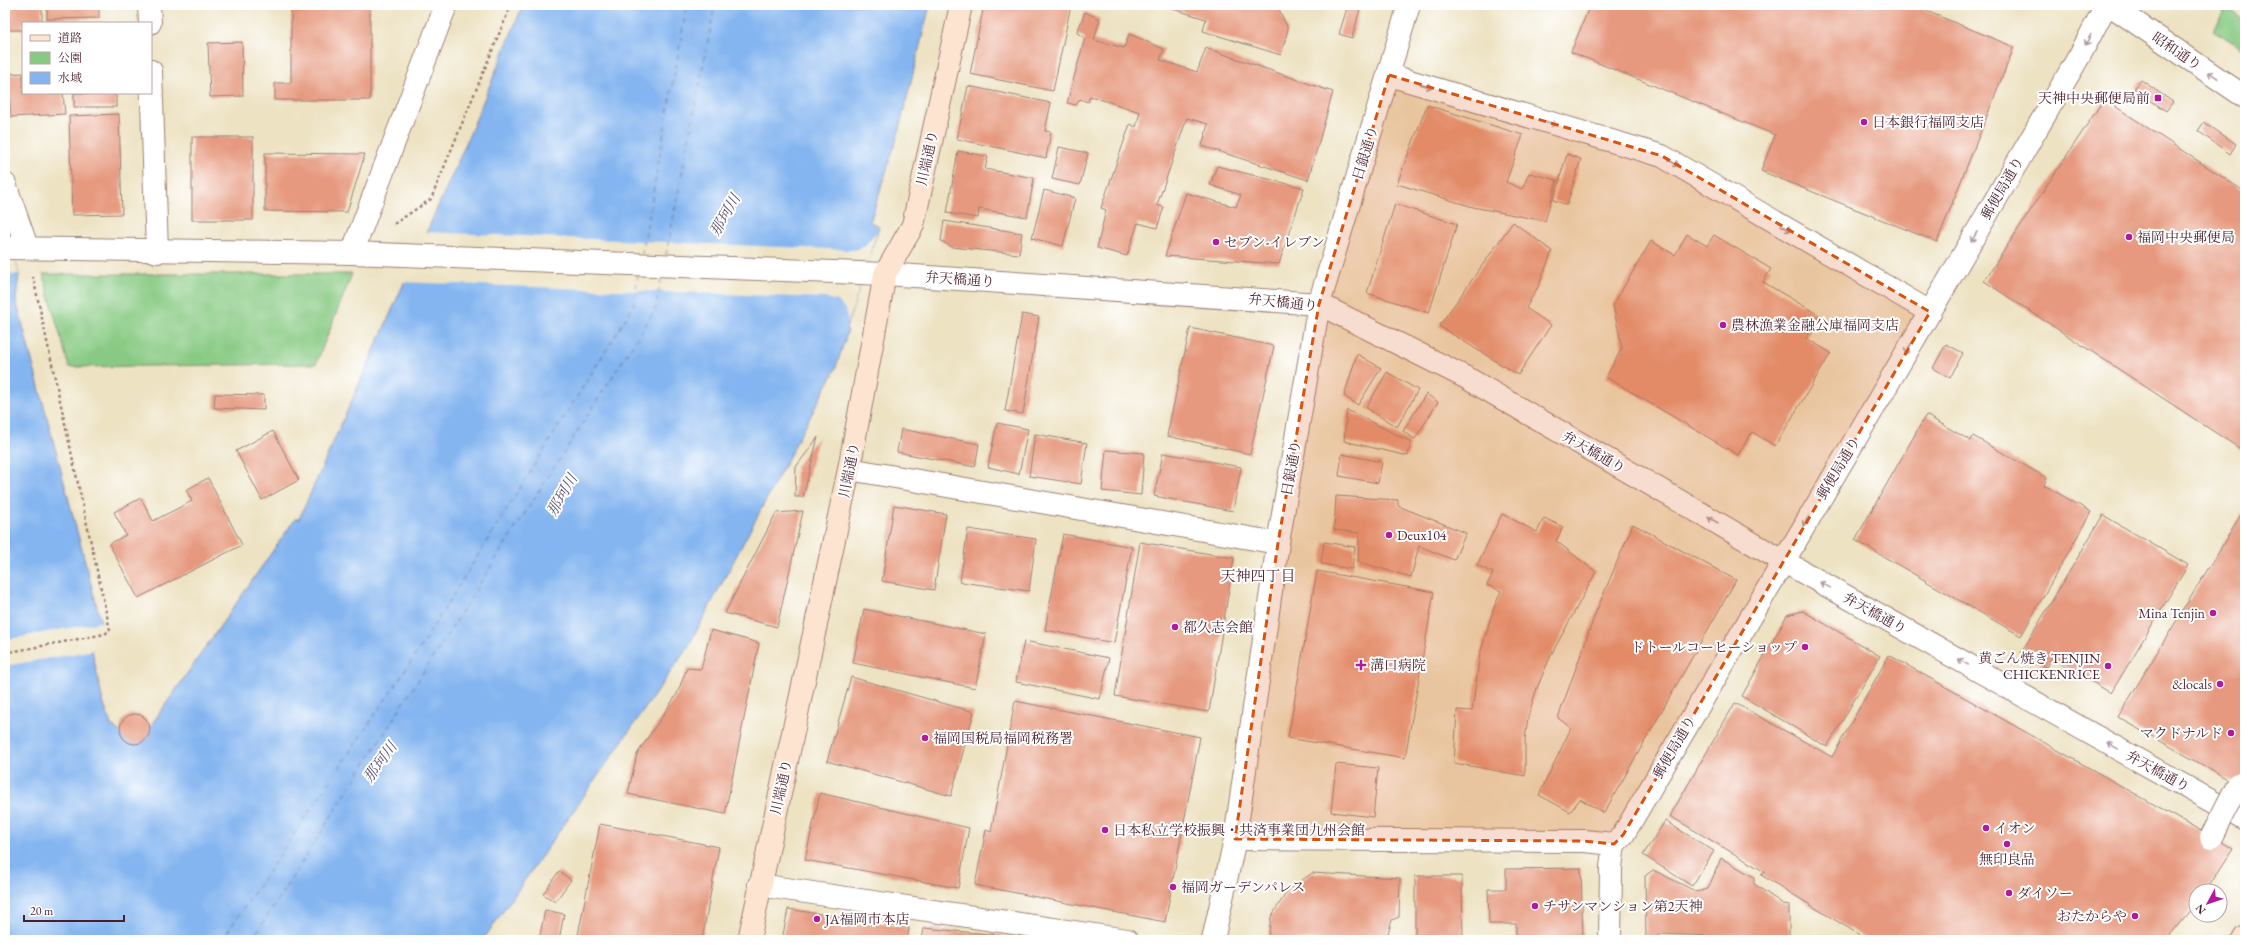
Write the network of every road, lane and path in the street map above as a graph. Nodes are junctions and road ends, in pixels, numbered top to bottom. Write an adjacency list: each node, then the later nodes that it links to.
1 (149, 5): 8 (street)
2 (446, 5): 17 (street)
3 (511, 5): 13 (path)
4 (961, 5): 18 (main road, 川端通り)
5 (1409, 5): 9 (street, 日銀通り)
6 (2106, 5): 20 (street, 郵便局通り, one-way to 20)
7 (2110, 5): 11 (street, 昭和通り, one-way to 7)
8 (150, 22)
9 (1388, 75): 19 (street, 日銀通り); 20 (street, one-way to 20)
10 (152, 94): 16 (street)
11 (2245, 96)
12 (5, 184): 14 (street)
13 (431, 199)
14 (27, 247): 15 (street, 弁天橋通り); 16 (street, 弁天橋通り); 24 (path)
15 (5, 248)
16 (157, 252): 17 (street, 弁天橋通り)
17 (352, 253): 18 (street, 弁天橋通り)
18 (874, 273): 19 (street, 弁天橋通り); 21 (main road, 川端通り)
19 (1319, 304): 22 (street, 日銀通り); 23 (street, 弁天橋通り, one-way to 19)
20 (1930, 312): 23 (street, 郵便局通り, one-way to 23)
21 (849, 469): 22 (street); 30 (main road, 川端通り)
22 (1278, 543): 28 (street, 日銀通り)
23 (1783, 561): 26 (street, 弁天橋通り, one-way to 23); 29 (street, 郵便局通り)
24 (5, 653)
25 (2238, 784): 27 (street, bridge)
26 (2245, 820)
27 (2210, 837)
28 (1235, 839): 29 (street); 34 (street, 日銀通り)
29 (1614, 844): 35 (street)
30 (759, 885): 32 (main road, 川端通り); 33 (street)
31 (2245, 937): 36 (main road)
32 (749, 940)
33 (1127, 940)
34 (1213, 940)
35 (1610, 940)
36 (2243, 940)

